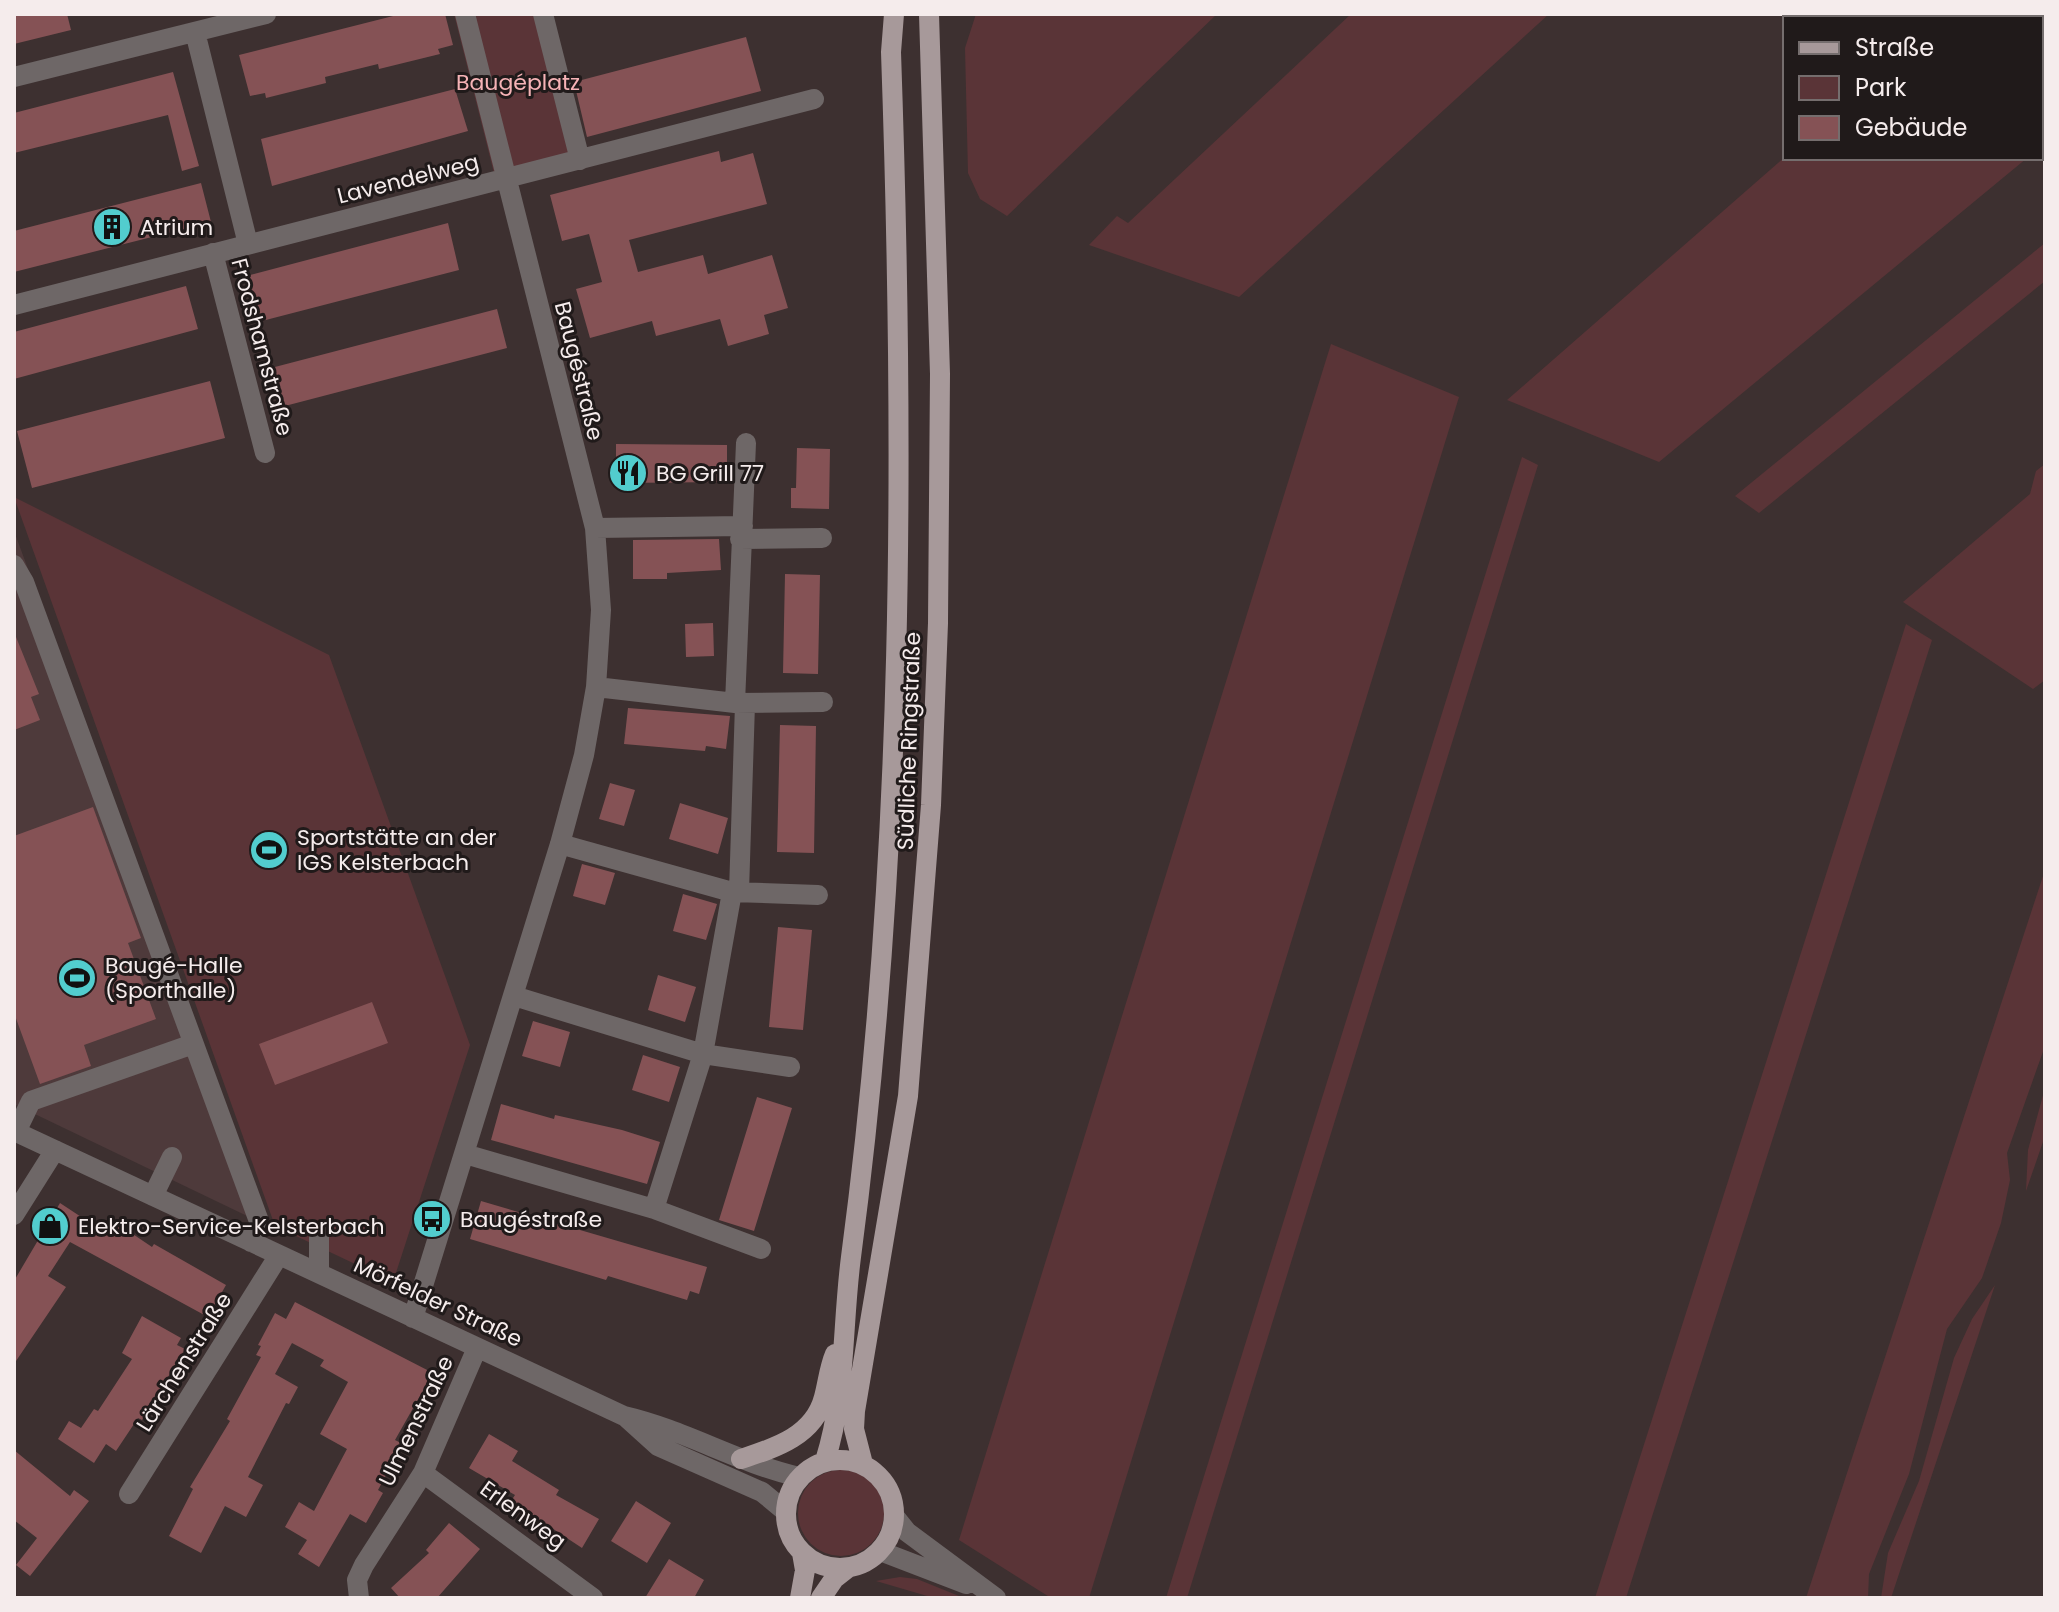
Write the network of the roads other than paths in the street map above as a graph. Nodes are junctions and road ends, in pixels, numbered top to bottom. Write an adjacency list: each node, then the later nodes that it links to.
1 (266, 14): 6 (street)
2 (465, 14): 11 (street)
3 (543, 14): 10 (street)
4 (891, 14): 44 (main road, Südliche Ringstraße)
5 (929, 14): 49 (main road, Südliche Ringstraße)
6 (234, 18): 7 (street)
7 (195, 32): 8 (street); 12 (street)
8 (14, 77)
9 (814, 99): 10 (street, Lavendelweg)
10 (580, 160): 11 (street, Lavendelweg)
11 (506, 179): 12 (street, Lavendelweg); 17 (street, Baugéstraße)
12 (248, 244): 13 (street, Lavendelweg)
13 (213, 253): 14 (street, Lavendelweg); 16 (street, Frodshamstraße)
14 (14, 305)
15 (746, 443): 18 (street)
16 (265, 453)
17 (595, 528): 18 (street); 21 (street, Baugéstraße)
18 (741, 533): 19 (street); 23 (street)
19 (822, 538)
20 (14, 565): 28 (street)
21 (596, 687): 23 (street); 24 (street, Baugéstraße)
22 (823, 702): 23 (street)
23 (740, 703): 25 (street)
24 (560, 844): 25 (street); 27 (street, Baugéstraße)
25 (736, 892): 26 (street); 29 (street)
26 (818, 895)
27 (514, 996): 29 (street); 33 (street, Baugéstraße)
28 (193, 1044): 31 (street); 39 (street)
29 (703, 1054): 30 (street); 36 (street)
30 (790, 1067)
31 (15, 1131): 32 (street, Mörfelder Straße)
32 (55, 1150): 35 (street, Mörfelder Straße); 37 (street)
33 (465, 1154): 36 (street); 43 (street, Baugéstraße)
34 (172, 1157): 35 (street)
35 (153, 1196): 39 (street, Mörfelder Straße)
36 (654, 1209): 40 (street)
37 (14, 1215)
38 (319, 1232): 42 (street)
39 (251, 1242): 41 (street, Mörfelder Straße)
40 (761, 1249)
41 (279, 1255): 42 (street, Mörfelder Straße); 52 (street, Lärchenstraße)
42 (319, 1273): 43 (street, Mörfelder Straße)
43 (413, 1318): 45 (street, Mörfelder Straße)
44 (843, 1335): 47 (main road); 48 (main road, Südliche Ringstraße)
45 (477, 1348): 46 (street, Mörfelder Straße); 50 (street, Ulmenstraße)
46 (624, 1416): 47 (street, Mörfelder Straße); 53 (street, Mörfelder Straße)
47 (741, 1459): 51 (street, Mörfelder Straße)
48 (825, 1461): 49 (main road); 51 (main road)
49 (863, 1464): 54 (main road, Südliche Ringstraße)
50 (423, 1473): 59 (street, Ulmenstraße); 60 (street, Erlenweg)
51 (799, 1477): 53 (main road)
52 (129, 1494)
53 (785, 1511): 56 (main road)
54 (895, 1517): 55 (main road); 58 (street)
55 (880, 1551): 57 (main road); 58 (street)
56 (802, 1553): 57 (main road); 61 (main road)
57 (848, 1568): 62 (main road)
58 (995, 1597)
59 (359, 1598)
60 (593, 1598)
61 (800, 1598)
62 (821, 1598)

